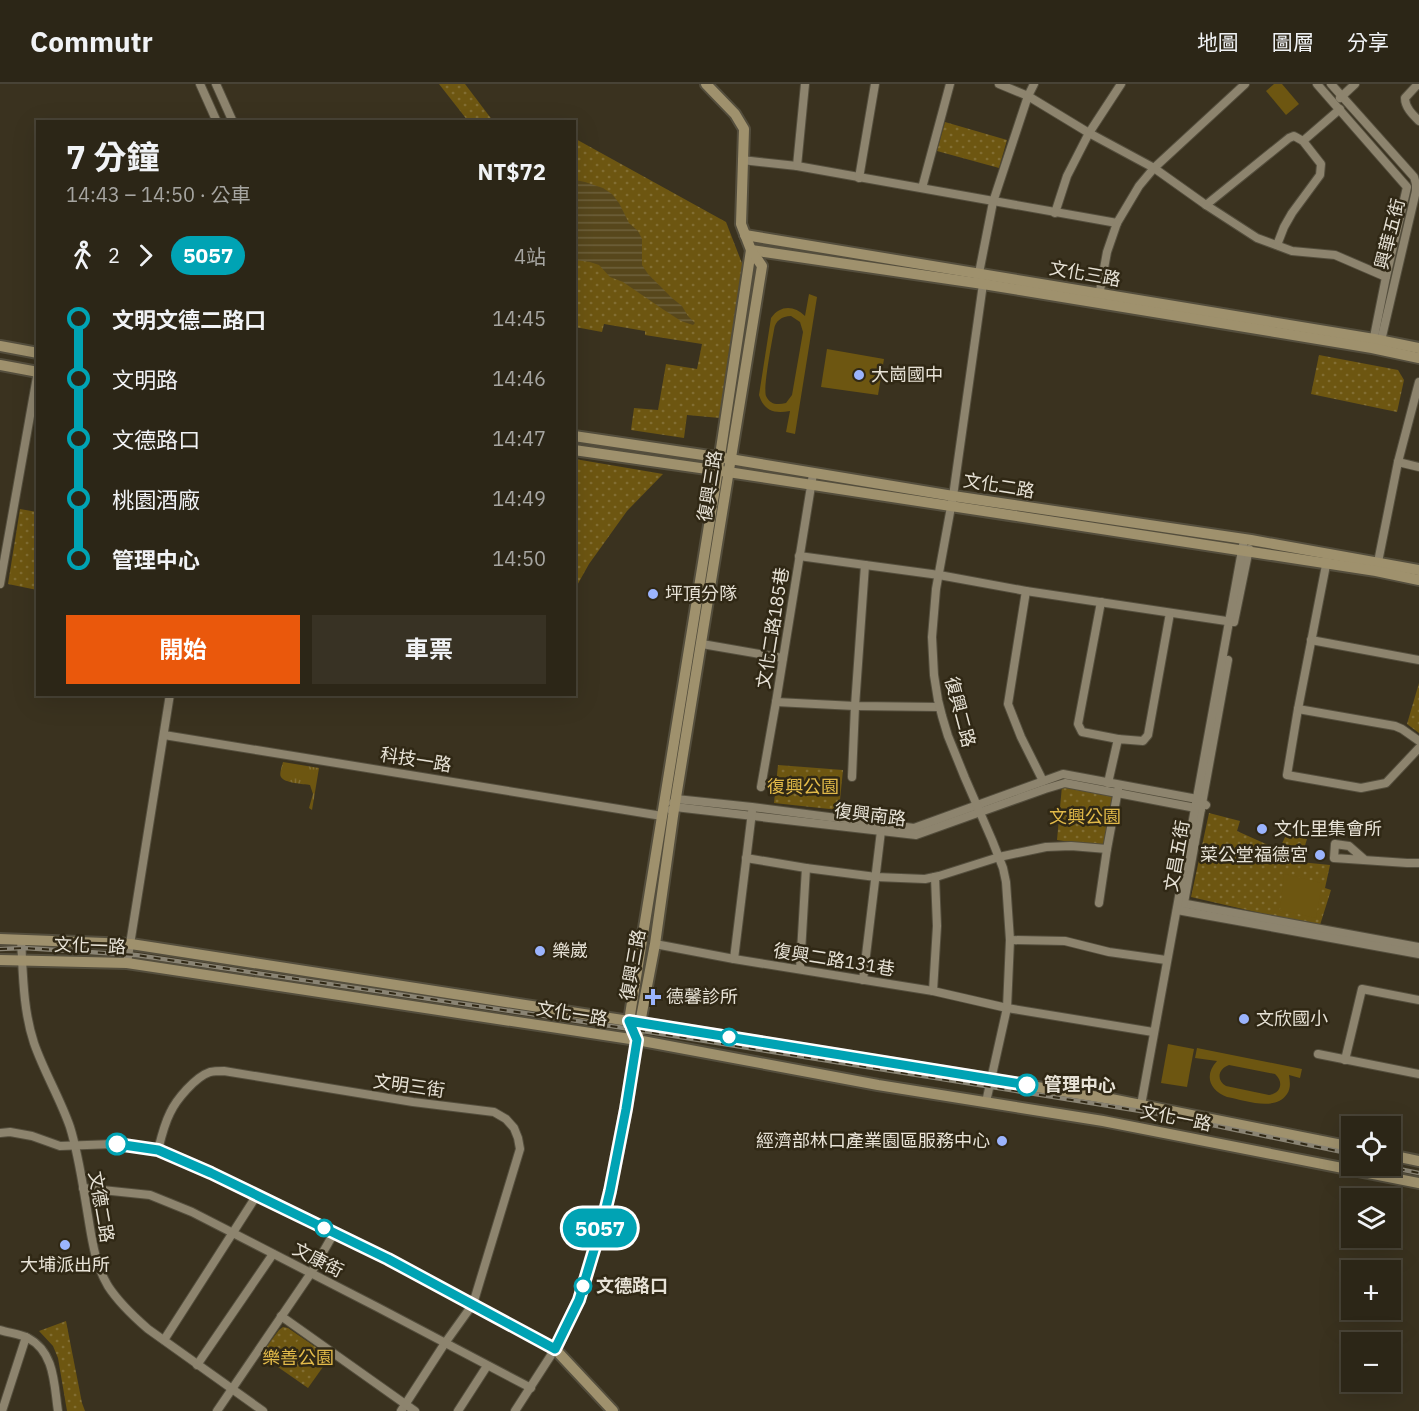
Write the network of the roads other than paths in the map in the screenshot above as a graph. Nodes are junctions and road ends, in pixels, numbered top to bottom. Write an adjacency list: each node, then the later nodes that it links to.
1 (200, 84): 17 (street)
2 (216, 84): 18 (street)
3 (706, 84): 22 (street, 復興三路)
4 (805, 84): 23 (street)
5 (875, 84): 25 (street)
6 (950, 84): 26 (street)
7 (999, 84): 15 (street)
8 (1034, 84): 15 (street, 復興二路)
9 (1121, 84): 20 (street)
10 (1245, 84): 24 (street)
11 (1317, 84): 16 (street, 興華五街)
12 (1355, 84): 14 (street)
13 (1418, 84): 19 (street)
14 (1338, 88): 16 (street); 37 (street, 興華五街)
15 (1028, 96): 20 (street); 27 (street, 復興二路)
16 (1334, 103): 21 (street); 34 (street, 興華五街)
17 (216, 120)
18 (232, 120)
19 (1419, 121)
20 (1089, 133): 24 (street); 29 (street)
21 (1303, 141): 28 (street); 32 (street)
22 (742, 160): 23 (street); 31 (street, 復興三路)
23 (797, 166): 25 (street)
24 (1154, 168): 28 (street); 30 (street)
25 (859, 178): 26 (street)
26 (921, 188): 27 (street)
27 (993, 202): 29 (street); 35 (street, 復興二路)
28 (1206, 205): 32 (street)
29 (1055, 213): 30 (street)
30 (1117, 223): 36 (street)
31 (745, 235): 33 (street, 復興三路); 35 (street, 文化三路)
32 (1277, 245): 34 (street)
33 (751, 250): 35 (street, 文化三路); 48 (street, 復興三路)
34 (1386, 277): 37 (street, 興華五街)
35 (981, 278): 36 (street, 文化三路); 53 (street, 復興二路)
36 (1099, 298): 37 (street, 文化三路)
37 (1376, 344): 39 (street, 文化三路); 41 (street, 文化三路)
38 (0, 346): 40 (street)
39 (1419, 348)
40 (36, 353)
41 (1419, 358)
42 (0, 365): 43 (street)
43 (36, 372)
44 (36, 378): 63 (street)
45 (1419, 382): 49 (street)
46 (576, 436): 48 (street, 文化二路)
47 (576, 450): 51 (street, 文化二路)
48 (725, 459): 51 (street, 復興三路); 52 (street, 文化二路)
49 (1398, 462): 50 (street); 59 (street)
50 (1419, 467)
51 (723, 471): 52 (street, 文化二路); 69 (street, 復興三路); 77 (street, 復興三路)
52 (812, 479): 53 (street, 文化二路); 56 (street, 文化二路185巷)
53 (952, 501): 54 (street, 文化二路); 55 (street, 文化二路); 61 (street, 復興二路)
54 (1248, 539): 55 (street, 文昌五街); 57 (street, 文化二路)
55 (1246, 551): 57 (street, 文化二路); 67 (street, 文昌五街)
56 (800, 556): 58 (street); 70 (street, 文化二路185巷)
57 (1327, 558): 59 (street, 文化二路); 68 (street)
58 (865, 565): 61 (street); 74 (street)
59 (1377, 566): 60 (street, 文化二路); 62 (street, 文化二路)
60 (1419, 570)
61 (939, 575): 64 (street); 75 (street, 復興二路)
62 (1419, 580)
63 (0, 584)
64 (1026, 591): 65 (street); 83 (street)
65 (1101, 602): 66 (street); 79 (street)
66 (1170, 613): 67 (street); 79 (street)
67 (1232, 622): 88 (street, 文昌五街)
68 (1311, 640): 71 (street); 76 (street)
69 (702, 644): 70 (street); 77 (street, 復興三路)
70 (783, 658): 73 (street, 文化二路185巷)
71 (1419, 660)
72 (170, 696): 78 (street)
73 (776, 702): 74 (street); 85 (street, 文化二路185巷)
74 (855, 706): 75 (street); 82 (street)
75 (939, 707): 90 (street, 復興二路)
76 (1298, 709): 80 (street); 81 (street)
77 (684, 714): 87 (street, 復興三路); 91 (street, 復興三路)
78 (164, 735): 91 (street, 科技一路); 109 (street)
79 (1118, 739): 84 (street)
80 (1419, 741)
81 (1419, 748)
82 (852, 777)
83 (1043, 781): 84 (street, 復興南路); 90 (street, 復興南路)
84 (1108, 783): 86 (street, 復興南路)
85 (761, 787)
86 (1119, 790): 88 (street, 復興南路); 90 (street, 復興南路); 95 (street)
87 (676, 803): 89 (street, 復興南路); 91 (street); 92 (street, 復興南路); 110 (street, 復興三路)
88 (1200, 805): 104 (street, 文昌五街)
89 (752, 807): 92 (street); 93 (street, 復興南路)
90 (979, 808): 93 (street, 復興南路); 96 (street, 復興二路)
91 (662, 816): 123 (street, 復興三路)
92 (751, 817): 94 (street, 復興南路); 97 (street)
93 (954, 817): 94 (street, 復興南路)
94 (881, 831): 101 (street)
95 (1107, 849): 96 (street); 103 (street)
96 (999, 856): 102 (street); 107 (street, 復興二路)
97 (746, 858): 100 (street); 113 (street)
98 (1365, 860): 99 (street)
99 (1419, 863)
100 (806, 868): 101 (street); 118 (street)
101 (876, 877): 102 (street); 119 (street)
102 (935, 877): 120 (street)
103 (1099, 903)
104 (1180, 905): 108 (street); 116 (street, 文昌五街)
105 (0, 939): 106 (street, 文化一路)
106 (21, 939): 109 (street, 文化一路); 115 (street, 文德二路)
107 (1011, 940): 116 (street); 122 (street, 復興二路)
108 (1374, 942): 111 (street); 112 (street)
109 (130, 944): 117 (street); 123 (street, 文化一路)
110 (655, 944): 113 (street, 復興二路131巷); 123 (street, 復興三路)
111 (1419, 947)
112 (1419, 954)
113 (734, 958): 118 (street, 復興二路131巷)
114 (0, 960): 115 (street, 文化一路)
115 (22, 960): 117 (street, 文化一路); 133 (street, 文德二路)
116 (1166, 960): 124 (street, 文昌五街)
117 (127, 963): 125 (street, 文化一路)
118 (800, 969): 119 (street, 復興二路131巷)
119 (863, 980): 120 (street, 復興二路131巷)
120 (933, 991): 122 (street, 復興二路131巷)
121 (1419, 1000): 127 (street)
122 (1007, 1008): 124 (street, 復興二路131巷); 129 (street, 復興二路)
123 (635, 1022): 125 (street, 復興三路); 129 (street, 文化一路)
124 (1154, 1032): 131 (street, 文昌五街)
125 (637, 1040): 130 (street, 文化一路); 151 (street)
126 (1318, 1054): 127 (street)
127 (1345, 1060): 128 (street)
128 (1419, 1074)
129 (991, 1080): 130 (street, 復興二路); 131 (street, 文化一路)
130 (986, 1102): 138 (street, 文化一路)
131 (1141, 1105): 134 (street, 文化一路)
132 (0, 1133): 133 (street)
133 (75, 1145): 135 (street); 139 (street, 文德二路)
134 (1341, 1145)
135 (158, 1150): 140 (street); 145 (street, 文明三街)
136 (1401, 1157): 137 (street)
137 (1419, 1161)
138 (1419, 1183)
139 (83, 1188): 141 (street, 文康街); 149 (street, 文德二路)
140 (257, 1195): 141 (street); 142 (street)
141 (233, 1233): 143 (street, 文康街); 149 (street)
142 (334, 1233): 144 (street); 145 (street)
143 (273, 1254): 144 (street, 文康街); 152 (street)
144 (311, 1273): 146 (street); 150 (street, 文康街)
145 (473, 1304): 150 (street); 151 (street)
146 (281, 1316): 155 (street); 156 (street)
147 (0, 1330): 148 (street)
148 (26, 1337): 157 (street); 158 (street)
149 (164, 1340): 152 (street, 文德二路)
150 (445, 1343): 153 (street, 文康街); 156 (street)
151 (555, 1349): 154 (street); 164 (street)
152 (197, 1365): 155 (street, 文德二路)
153 (487, 1365): 154 (street, 文康街); 162 (street)
154 (531, 1388): 163 (street)
155 (232, 1389): 159 (street); 160 (street, 文德二路)
156 (403, 1408): 161 (street)
157 (2, 1411)
158 (58, 1411)
159 (217, 1411)
160 (263, 1411)
161 (415, 1411)
162 (458, 1411)
163 (515, 1411)
164 (613, 1411)

